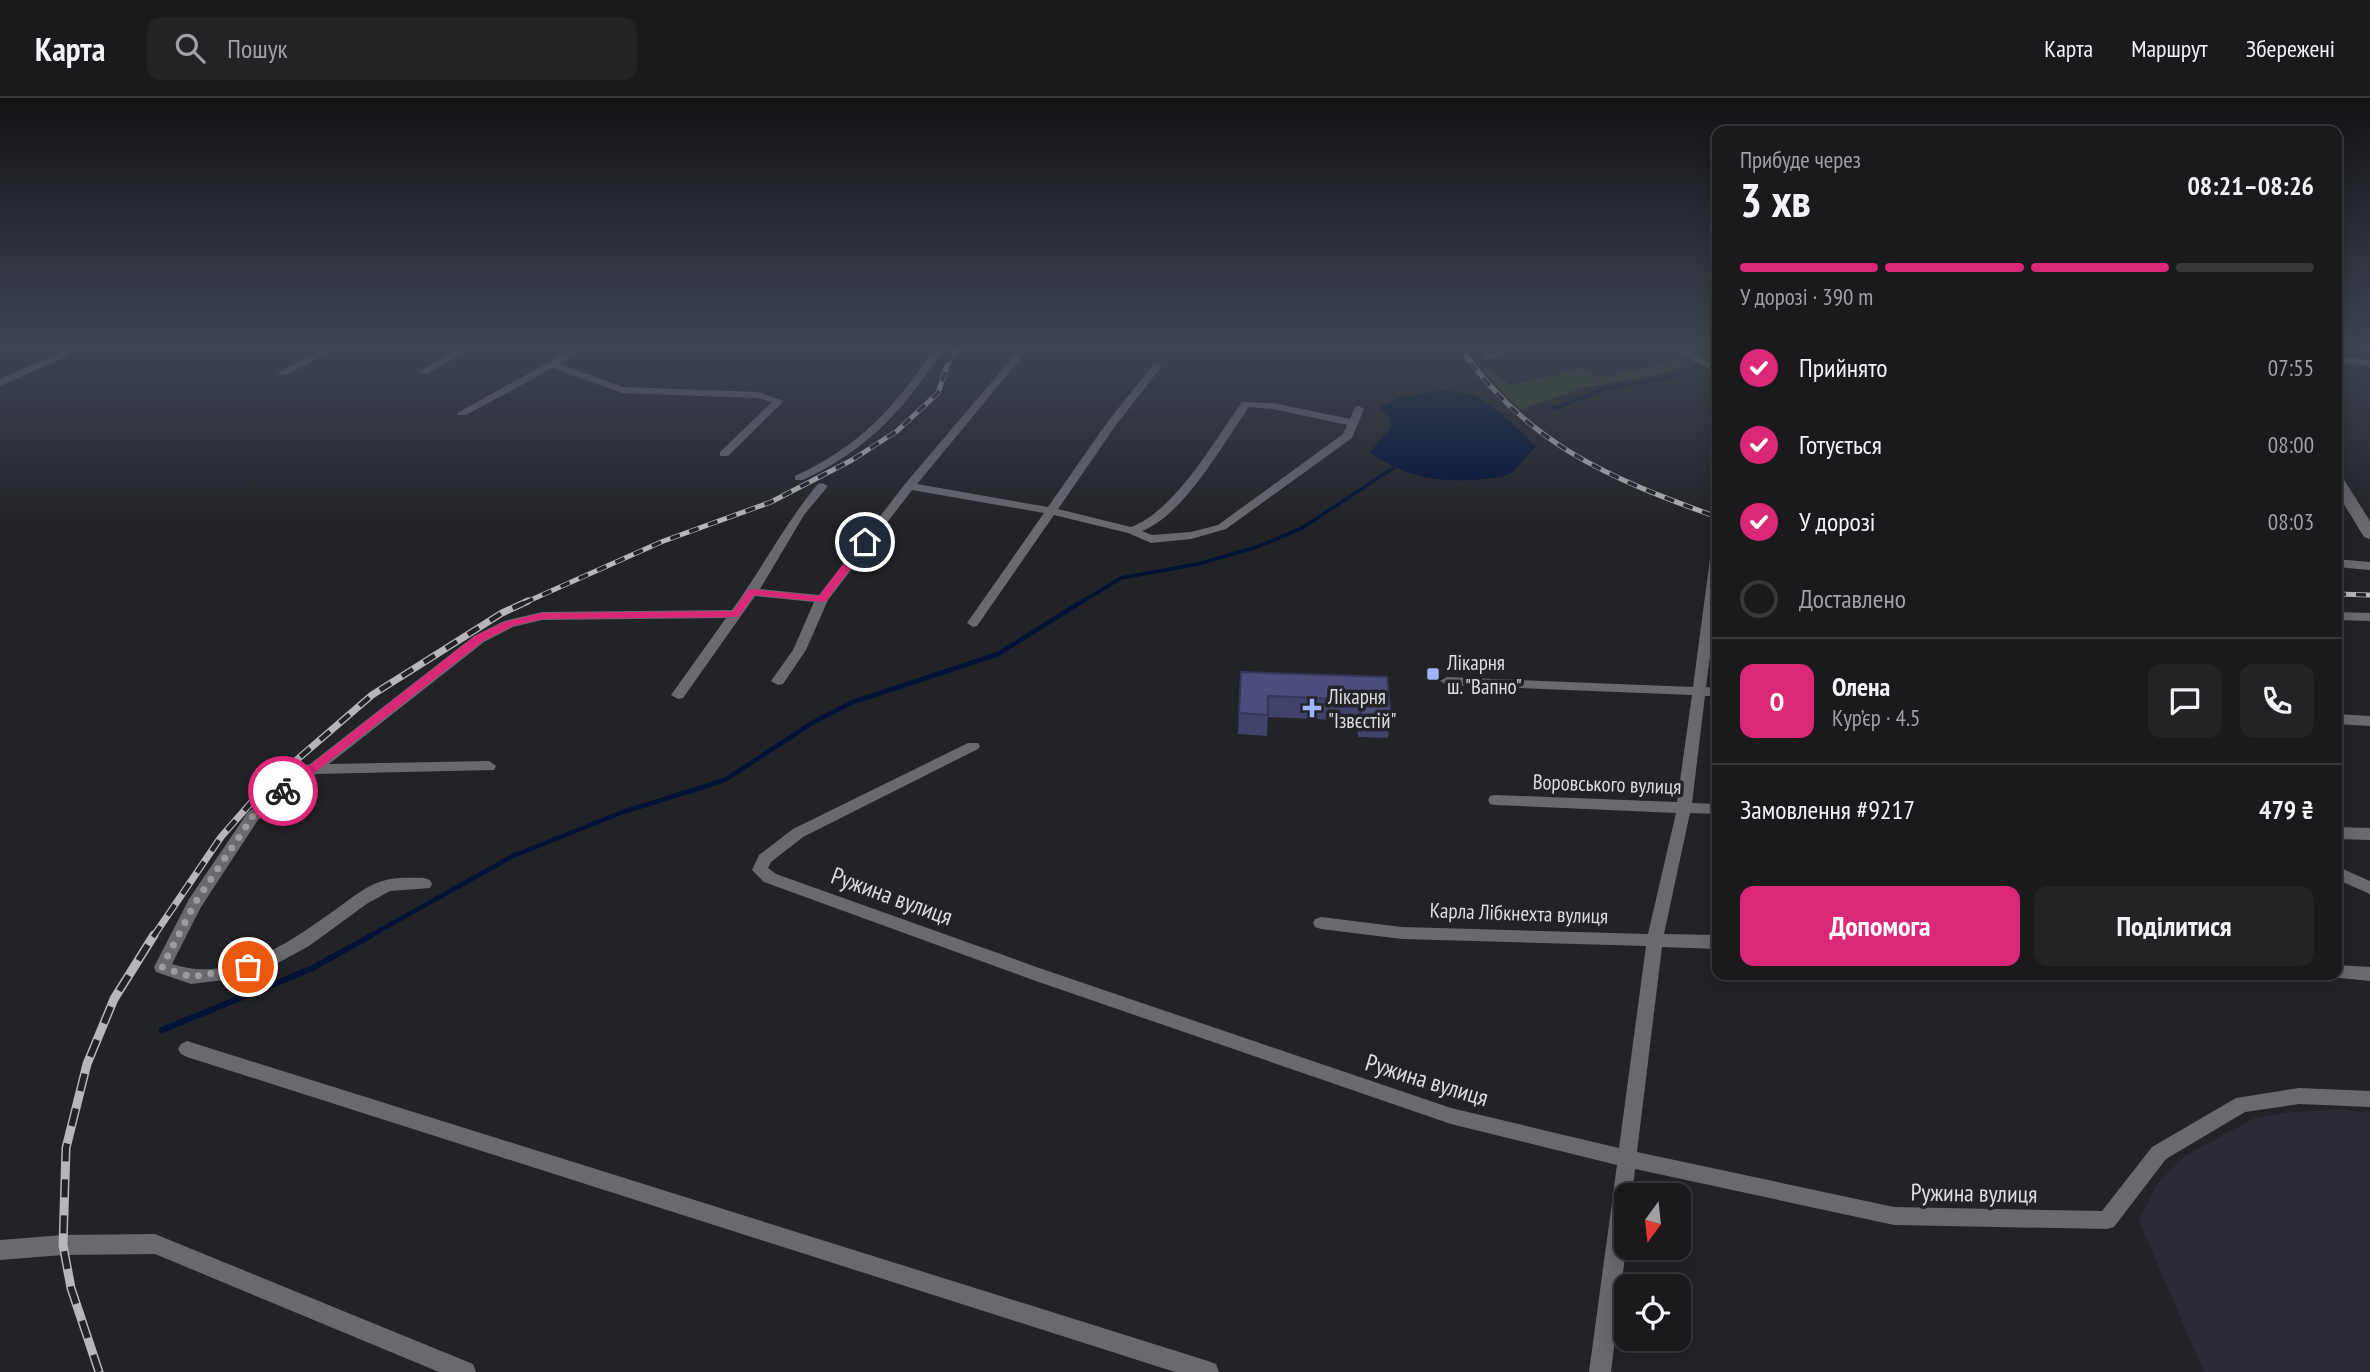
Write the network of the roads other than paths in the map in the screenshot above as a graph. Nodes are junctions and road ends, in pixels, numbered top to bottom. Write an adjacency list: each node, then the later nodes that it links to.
1 (476, 405): 9 (street)
2 (774, 405): 11 (street)
3 (899, 405): 12 (street)
4 (976, 405): 14 (street)
5 (1126, 405): 16 (street)
6 (1245, 405): 17 (street)
7 (1259, 405): 10 (street)
8 (1359, 409): 10 (street)
9 (462, 413)
10 (1353, 423): 17 (street)
11 (724, 453)
12 (799, 478)
13 (822, 486): 22 (street)
14 (908, 486): 16 (street); 23 (street)
15 (2342, 488): 18 (main road)
16 (1053, 511): 17 (street); 27 (street)
17 (1132, 530)
18 (2370, 534)
19 (2342, 564): 20 (street)
20 (2370, 566)
21 (1712, 586): 30 (street)
22 (751, 592): 23 (street); 24 (street)
23 (822, 599): 28 (street)
24 (736, 614): 32 (street); 37 (street)
25 (2342, 616): 26 (street)
26 (2370, 617)
27 (973, 622)
28 (778, 681)
29 (1447, 681): 30 (street)
30 (1697, 692): 31 (street); 39 (street)
31 (1712, 692)
32 (678, 695)
33 (2342, 719): 34 (street)
34 (2370, 721)
35 (973, 746): 53 (street, Ружина вулиця)
36 (489, 766): 37 (street)
37 (309, 769): 44 (street)
38 (1495, 800): 39 (street, Воровського вулиця)
39 (1684, 808): 40 (street, Воровського вулиця); 47 (street)
40 (1712, 809)
41 (2342, 833): 42 (street)
42 (2370, 834)
43 (2342, 875): 45 (street)
44 (424, 884)
45 (2370, 888)
46 (1321, 923): 47 (street, Карла Лібкнехта вулиця)
47 (1655, 940): 48 (street, Карла Лібкнехта вулиця); 53 (street)
48 (1712, 943)
49 (2342, 972): 50 (street)
50 (2370, 974)
51 (187, 1049): 56 (street)
52 (2370, 1099): 53 (street, Ружина вулиця)
53 (1628, 1159): 57 (street)
54 (0, 1250): 55 (street)
55 (465, 1372)
56 (1208, 1372)
57 (1600, 1372)

